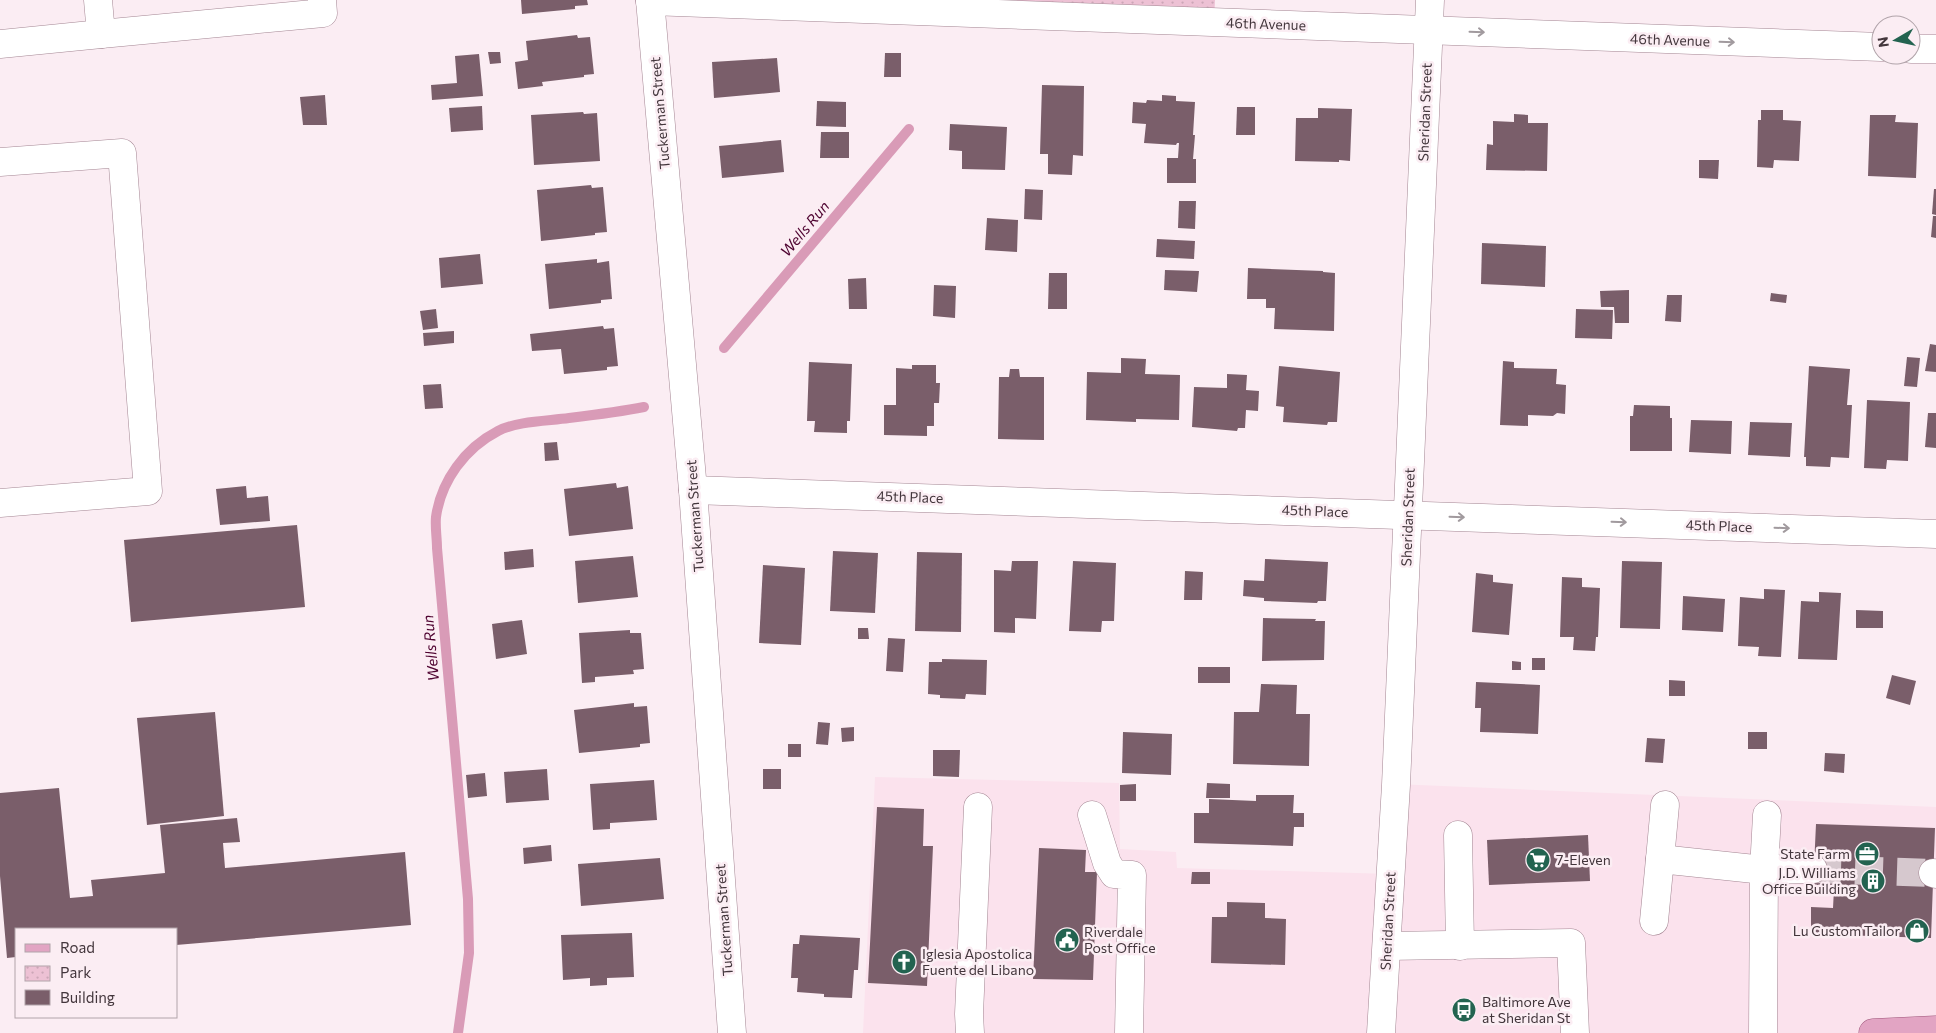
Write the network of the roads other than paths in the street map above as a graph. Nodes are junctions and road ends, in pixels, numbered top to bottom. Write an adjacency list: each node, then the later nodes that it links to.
1 (98, 0): 6 (street)
2 (322, 0): 6 (street)
3 (1430, 0): 5 (street, Sheridan Street)
4 (650, 1): 5 (street, 46th Avenue); 12 (street, Tuckerman Street)
5 (1428, 31): 8 (street, 46th Avenue, one-way to 8); 14 (street, Sheridan Street)
6 (101, 34): 7 (street)
7 (0, 44)
8 (1871, 47)
9 (1921, 49): 10 (street)
10 (1936, 50)
11 (0, 162): 13 (street)
12 (693, 490): 14 (street, 45th Place); 28 (street, Tuckerman Street)
13 (0, 503)
14 (1408, 514): 15 (street, 45th Place, one-way to 15); 25 (street, Sheridan Street)
15 (1936, 534)
16 (1665, 805): 21 (street)
17 (978, 807): 29 (street)
18 (1092, 815): 30 (street)
19 (1767, 815): 23 (street)
20 (1458, 835): 26 (street)
21 (1660, 859): 23 (street); 24 (street)
22 (1814, 869): 23 (street)
23 (1764, 870): 33 (street)
24 (1654, 921)
25 (1387, 946): 26 (street); 31 (street, Sheridan Street)
26 (1460, 946): 32 (street)
27 (1936, 1030): 34 (main road)
28 (732, 1033)
29 (970, 1033)
30 (1129, 1033)
31 (1381, 1033)
32 (1575, 1033)
33 (1764, 1033)
34 (1873, 1033)

